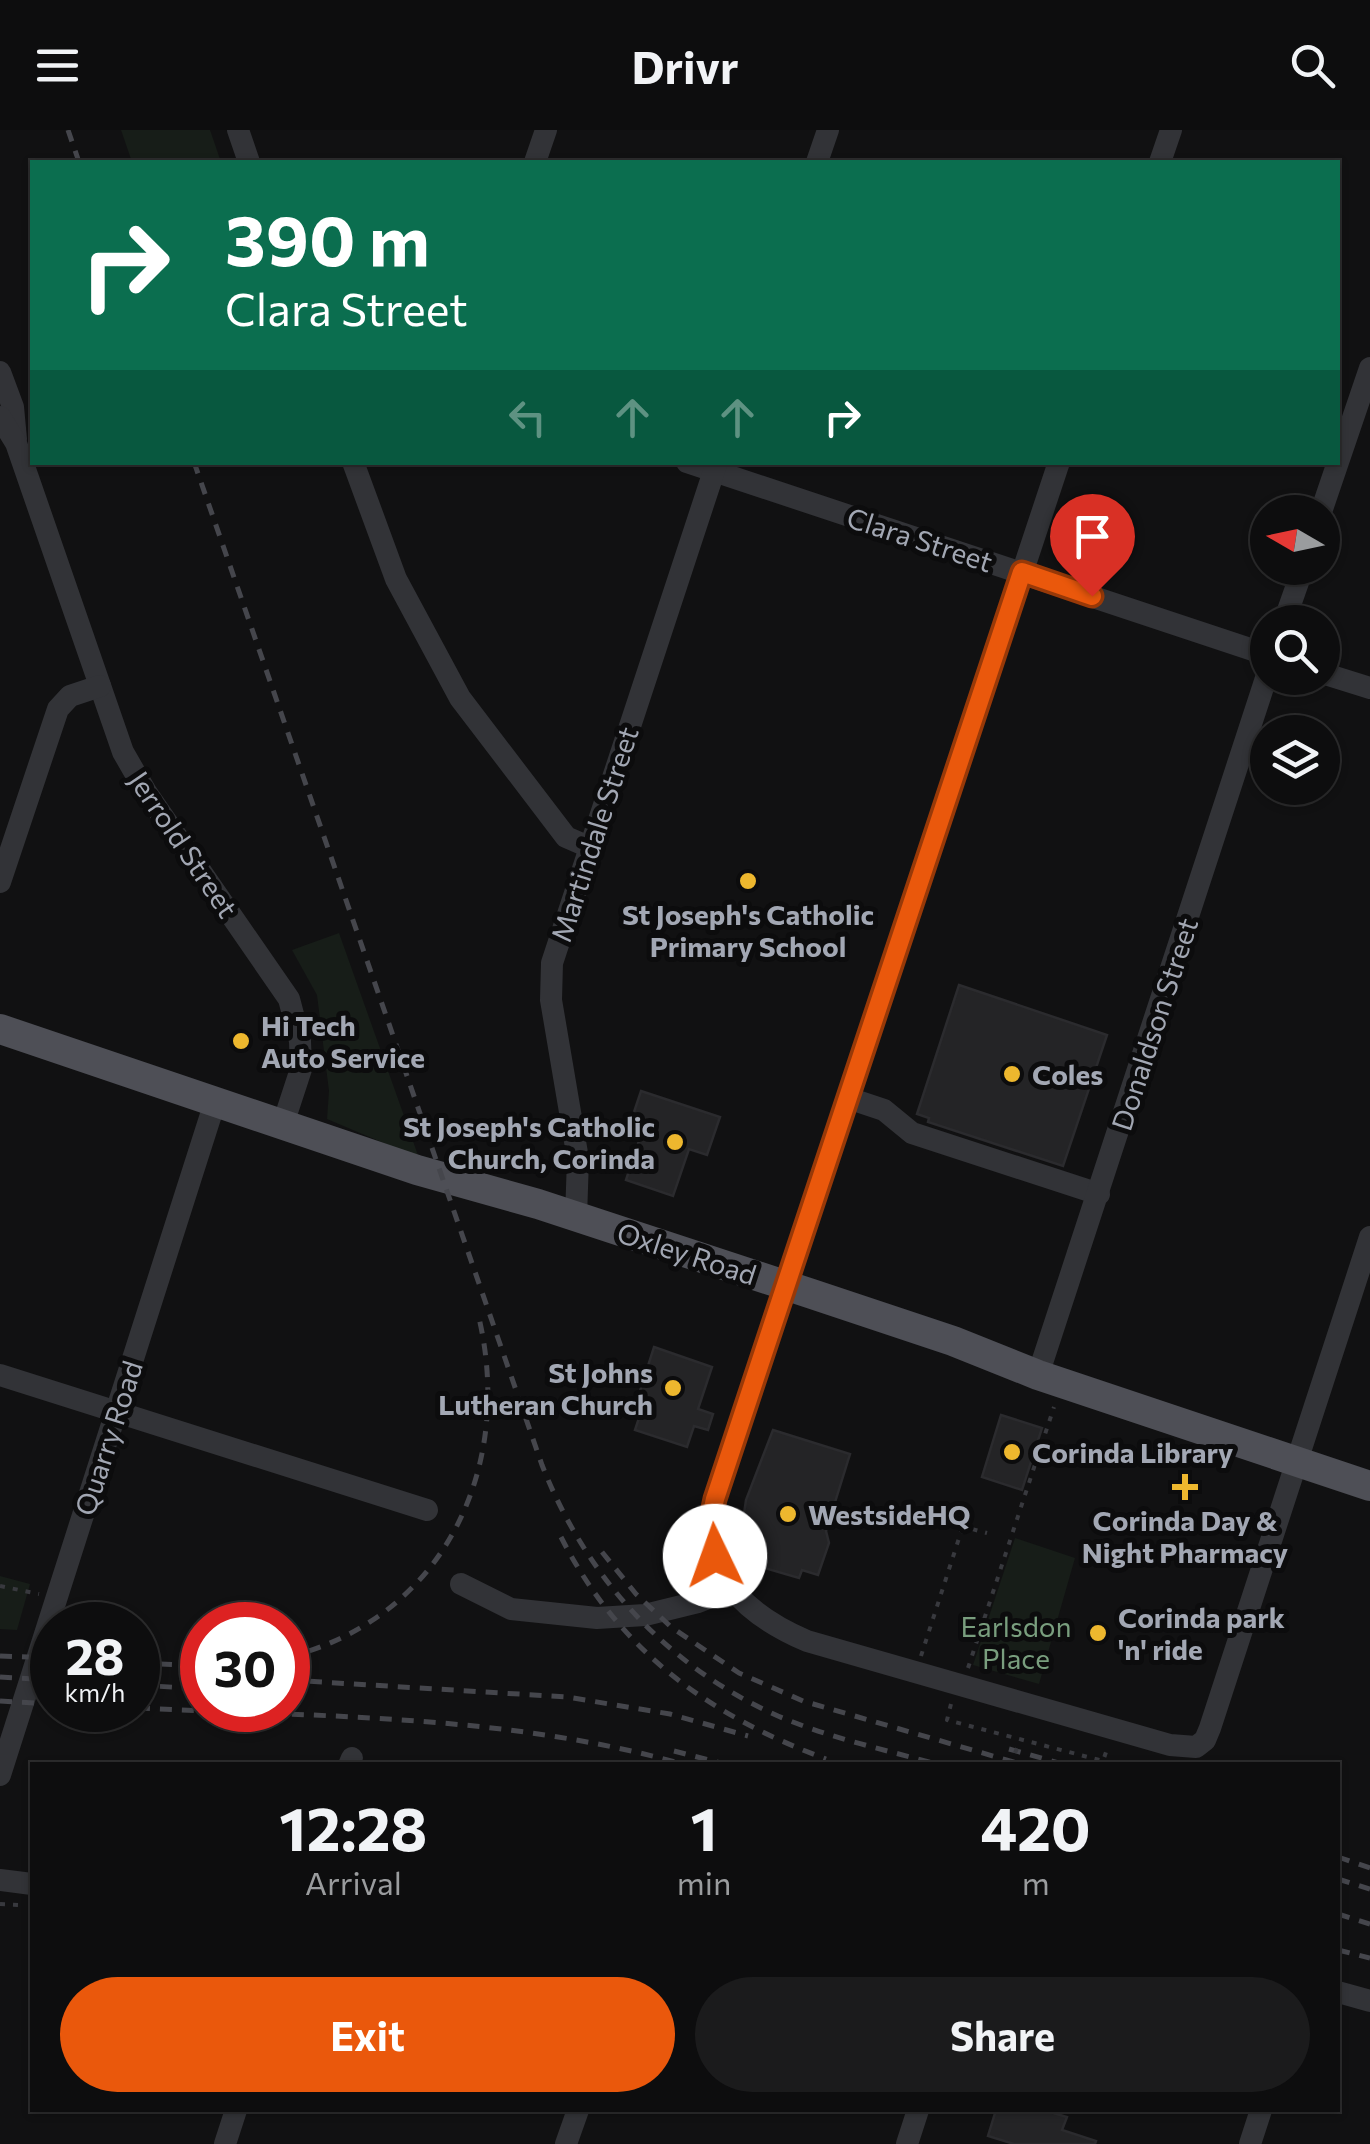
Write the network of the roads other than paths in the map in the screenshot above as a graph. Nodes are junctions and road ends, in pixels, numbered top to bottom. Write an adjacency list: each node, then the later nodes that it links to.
1 (238, 130): 5 (street)
2 (546, 130): 6 (street)
3 (828, 130): 7 (street)
4 (1171, 130): 8 (street)
5 (248, 160)
6 (536, 160)
7 (818, 160)
8 (1161, 160)
9 (1370, 368): 13 (street)
10 (0, 372): 12 (street, Jerrold Street)
11 (0, 417): 12 (street, Jerrold Street)
12 (16, 443): 22 (street, Jerrold Street)
13 (1340, 456)
14 (355, 465): 25 (street)
15 (1057, 465): 19 (street)
16 (1337, 465): 18 (street)
17 (715, 467): 19 (street, Clara Street); 25 (street, Martindale Street)
18 (1327, 495)
19 (1022, 572): 20 (street, Clara Street); 28 (street)
20 (1250, 649)
21 (1340, 679): 23 (street)
22 (100, 686): 26 (street); 30 (street, Jerrold Street)
23 (1370, 688)
24 (1261, 695): 31 (street, Donaldson Street)
25 (589, 847): 32 (street, Martindale Street)
26 (0, 882)
27 (0, 1029): 29 (main road, Oxley Road)
28 (848, 1098): 31 (street); 34 (street)
29 (215, 1102): 30 (main road, Oxley Road); 37 (street, Quarry Road)
30 (283, 1124): 32 (main road, Oxley Road)
31 (1099, 1194): 36 (street, Donaldson Street)
32 (576, 1216): 34 (main road, Oxley Road)
33 (1370, 1237): 38 (street)
34 (786, 1286): 36 (main road, Oxley Road); 42 (street)
35 (0, 1374): 37 (street)
36 (1038, 1375): 38 (main road, Oxley Road)
37 (116, 1412): 40 (street); 43 (street, Quarry Road)
38 (1297, 1461): 39 (main road, Oxley Road); 42 (street)
39 (1370, 1486)
40 (428, 1510)
41 (461, 1584): 42 (street)
42 (731, 1589)
43 (0, 1775)
44 (0, 1880): 45 (street)
45 (30, 1884)
46 (1340, 1993): 47 (street)
47 (1370, 2001)
48 (235, 2112): 52 (street)
49 (577, 2112): 53 (street)
50 (917, 2112): 54 (street)
51 (1260, 2112): 55 (street)
52 (225, 2144)
53 (566, 2144)
54 (907, 2144)
55 (1250, 2144)

